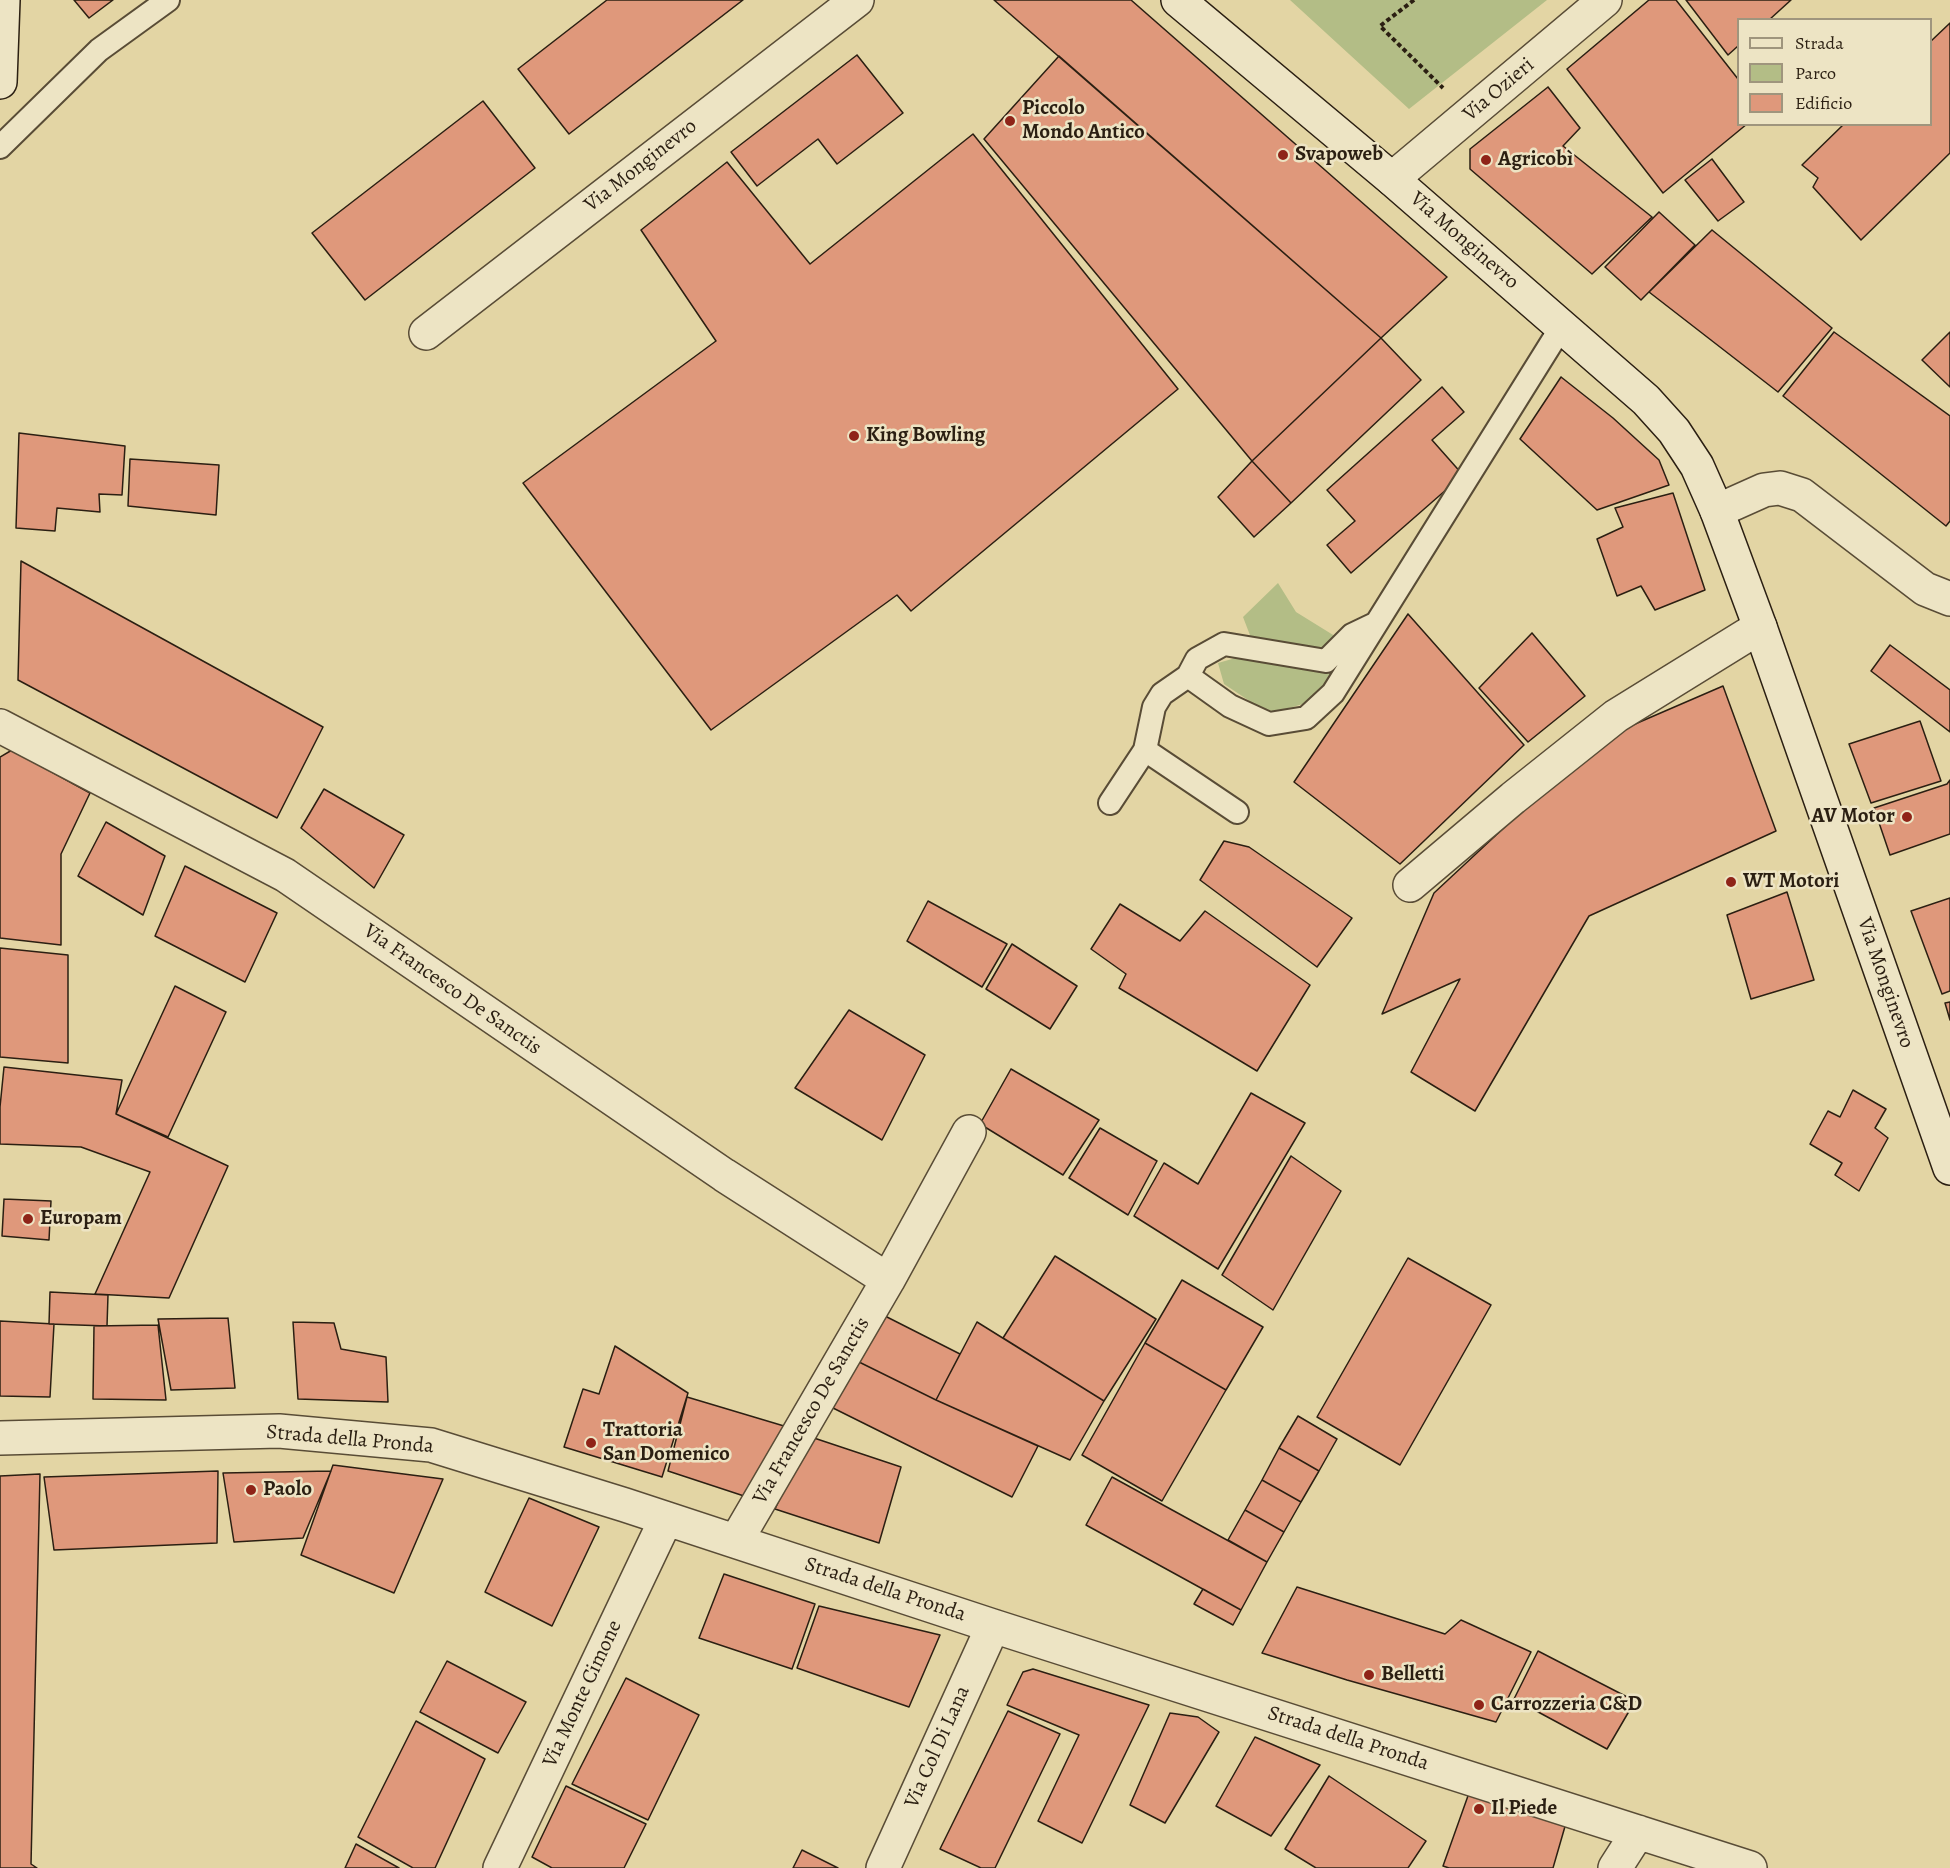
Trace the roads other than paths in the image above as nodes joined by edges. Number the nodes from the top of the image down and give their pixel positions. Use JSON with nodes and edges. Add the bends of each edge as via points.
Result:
{"nodes":[{"id":1,"x":3,"y":0,"type":"edge"},
{"id":2,"x":168,"y":0,"type":"edge"},
{"id":3,"x":857,"y":0,"type":"edge"},
{"id":4,"x":1178,"y":0,"type":"edge"},
{"id":5,"x":1605,"y":0,"type":"edge"},
{"id":6,"x":0,"y":82,"type":"edge"},
{"id":7,"x":0,"y":147,"type":"edge"},
{"id":8,"x":1392,"y":179,"type":"junction"},
{"id":9,"x":1562,"y":326,"type":"junction"},
{"id":10,"x":426,"y":333,"type":"dead end"},
{"id":11,"x":1717,"y":511,"type":"junction"},
{"id":12,"x":1950,"y":599,"type":"edge"},
{"id":13,"x":1377,"y":623,"type":"junction"},
{"id":14,"x":1760,"y":627,"type":"junction"},
{"id":15,"x":1188,"y":676,"type":"junction"},
{"id":16,"x":0,"y":726,"type":"edge"},
{"id":17,"x":1145,"y":750,"type":"junction"},
{"id":18,"x":1110,"y":803,"type":"dead end"},
{"id":19,"x":1237,"y":812,"type":"dead end"},
{"id":20,"x":1410,"y":885,"type":"dead end"},
{"id":21,"x":969,"y":1132,"type":"dead end"},
{"id":22,"x":1950,"y":1168,"type":"edge"},
{"id":23,"x":888,"y":1280,"type":"junction"},
{"id":24,"x":0,"y":1438,"type":"edge"},
{"id":25,"x":666,"y":1519,"type":"junction"},
{"id":26,"x":736,"y":1540,"type":"junction"},
{"id":27,"x":993,"y":1626,"type":"junction"},
{"id":28,"x":1638,"y":1832,"type":"junction"},
{"id":29,"x":500,"y":1868,"type":"edge"},
{"id":30,"x":883,"y":1868,"type":"edge"},
{"id":31,"x":1615,"y":1868,"type":"edge"},
{"id":32,"x":1750,"y":1868,"type":"edge"}],
"edges":[{"from":1,"to":6,"type":"street"},
{"from":2,"to":7,"type":"lane","via":[[99,50]]},
{"from":3,"to":10,"type":"street","name":"Via Monginevro"},
{"from":4,"to":8,"type":"street","name":"Via Monginevro"},
{"from":5,"to":8,"type":"street","name":"Via Ozieri"},
{"from":8,"to":9,"type":"street","name":"Via Monginevro"},
{"from":9,"to":11,"type":"street","name":"Via Monginevro","via":[[1646,400],[1674,431],[1697,466]]},
{"from":9,"to":13,"type":"lane"},
{"from":11,"to":12,"type":"street","via":[[1764,490],[1780,488],[1802,495],[1925,590]]},
{"from":11,"to":14,"type":"street","name":"Via Monginevro"},
{"from":13,"to":15,"type":"lane","via":[[1352,635],[1326,662],[1224,644],[1197,659]]},
{"from":13,"to":15,"type":"lane","via":[[1333,693],[1306,718],[1269,724],[1230,706]]},
{"from":14,"to":20,"type":"street","via":[[1616,716]]},
{"from":14,"to":22,"type":"street","name":"Via Monginevro"},
{"from":15,"to":17,"type":"lane","via":[[1162,694],[1154,707]]},
{"from":16,"to":23,"type":"street","name":"Via Francesco De Sanctis","via":[[285,875],[665,1136]]},
{"from":17,"to":18,"type":"lane"},
{"from":17,"to":19,"type":"lane"},
{"from":21,"to":23,"type":"street","name":"Via Francesco De Sanctis"},
{"from":23,"to":26,"type":"street","name":"Via Francesco De Sanctis"},
{"from":24,"to":25,"type":"street","name":"Strada della Pronda","via":[[279,1431],[431,1446]]},
{"from":25,"to":26,"type":"street","name":"Strada della Pronda"},
{"from":25,"to":29,"type":"street","name":"Via Monte Cimone"},
{"from":26,"to":27,"type":"street","name":"Strada della Pronda"},
{"from":27,"to":28,"type":"street","name":"Strada della Pronda"},
{"from":27,"to":30,"type":"street","name":"Via Col Di Lana"},
{"from":28,"to":31,"type":"street"},
{"from":28,"to":32,"type":"street","name":"Strada della Pronda"}]}
